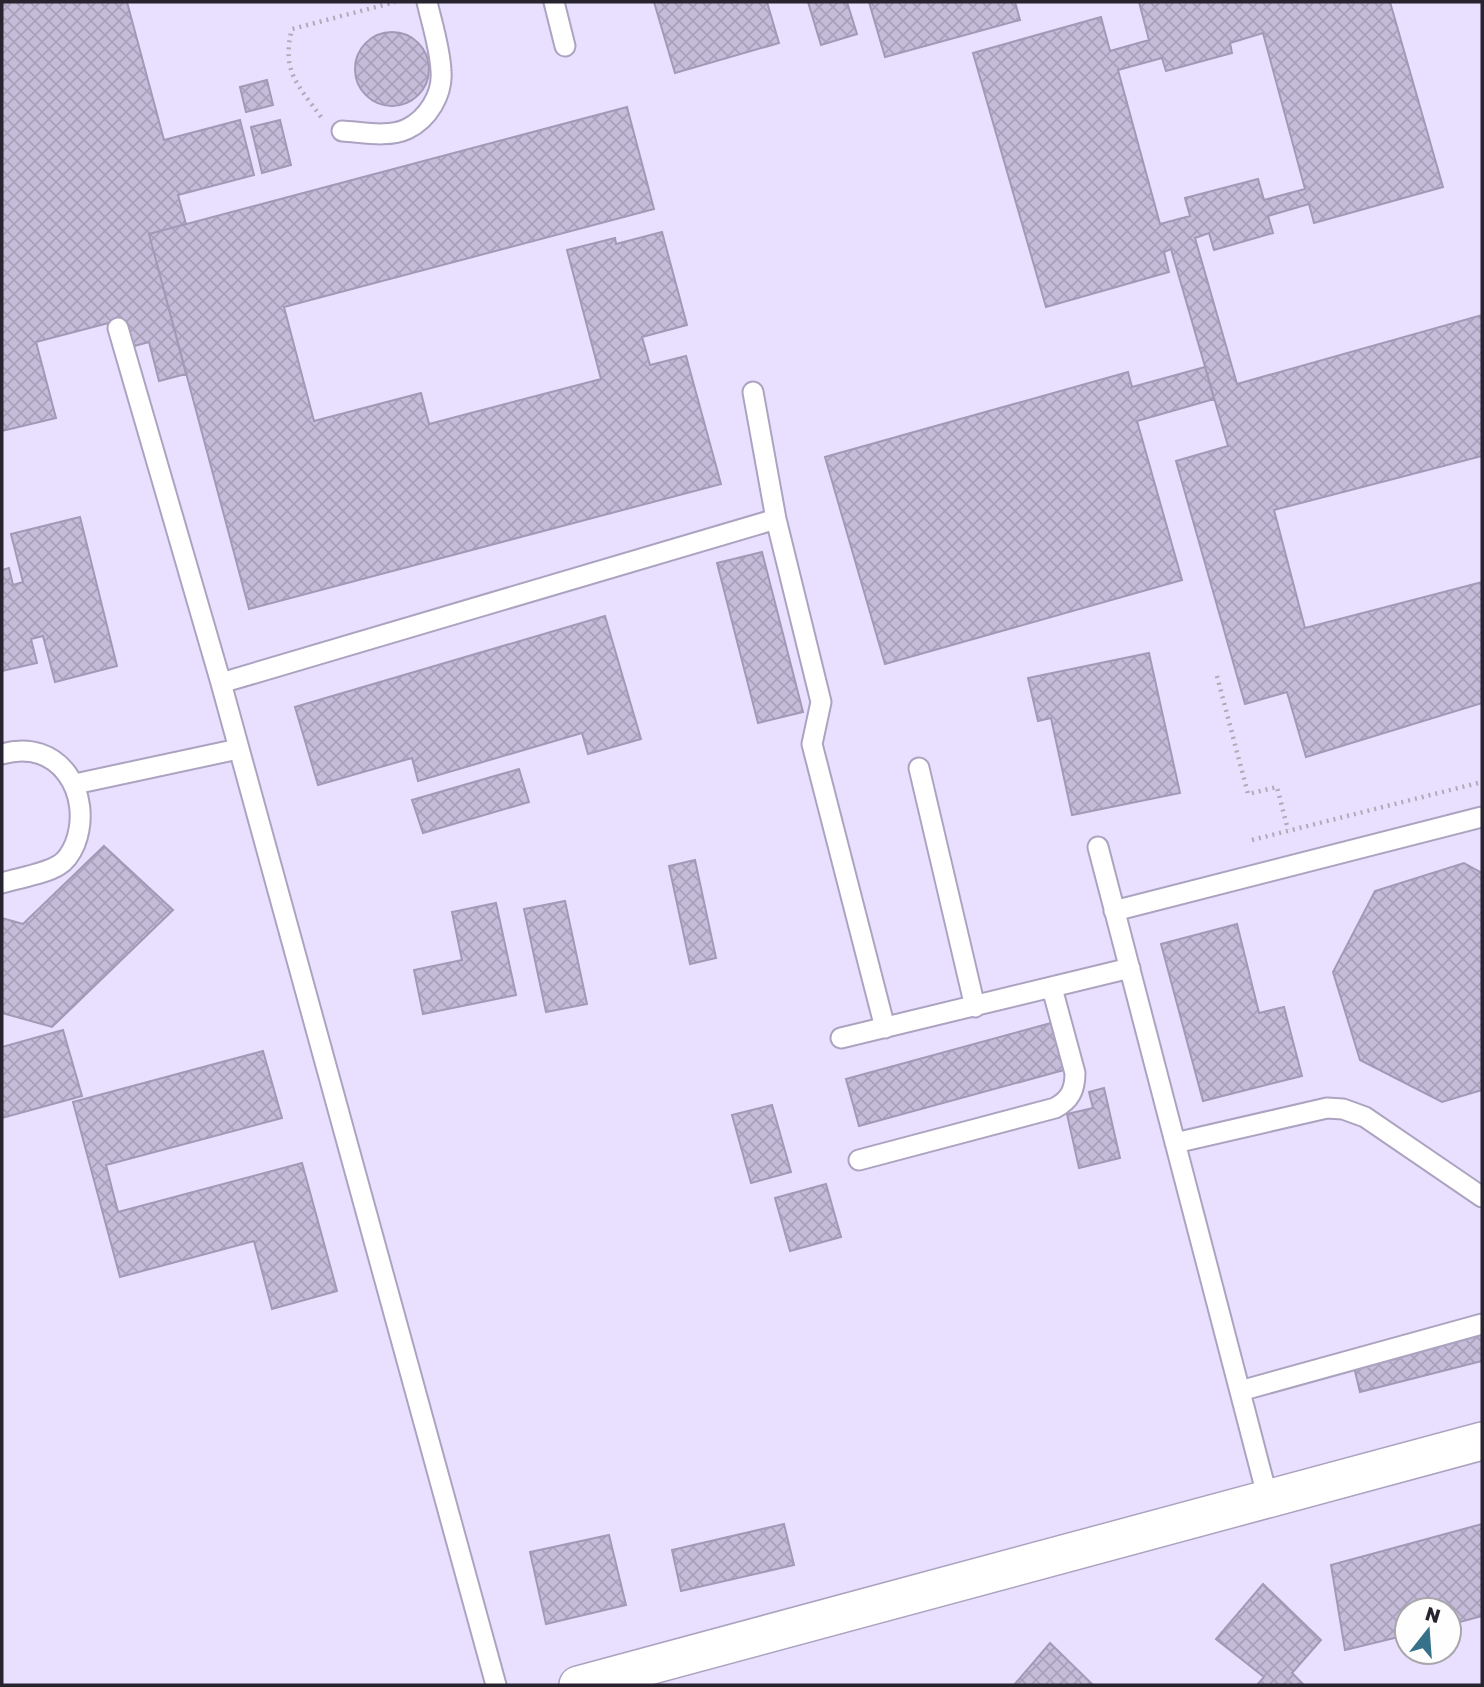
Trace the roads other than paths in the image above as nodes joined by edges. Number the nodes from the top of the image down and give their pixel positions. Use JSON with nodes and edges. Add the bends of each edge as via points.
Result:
{"nodes":[{"id":1,"x":427,"y":2,"type":"edge"},
{"id":2,"x":554,"y":2,"type":"edge"},
{"id":3,"x":565,"y":46,"type":"dead end"},
{"id":4,"x":342,"y":131,"type":"road end"},
{"id":5,"x":118,"y":328,"type":"dead end"},
{"id":6,"x":753,"y":392,"type":"dead end"},
{"id":7,"x":776,"y":519,"type":"junction"},
{"id":8,"x":221,"y":683,"type":"junction"},
{"id":9,"x":238,"y":749,"type":"junction"},
{"id":10,"x":2,"y":754,"type":"edge"},
{"id":11,"x":919,"y":768,"type":"dead end"},
{"id":12,"x":75,"y":784,"type":"junction"},
{"id":13,"x":1482,"y":817,"type":"edge"},
{"id":14,"x":1098,"y":847,"type":"dead end"},
{"id":15,"x":2,"y":883,"type":"edge"},
{"id":16,"x":1114,"y":911,"type":"junction"},
{"id":17,"x":1130,"y":968,"type":"junction"},
{"id":18,"x":1052,"y":988,"type":"junction"},
{"id":19,"x":975,"y":1007,"type":"junction"},
{"id":20,"x":885,"y":1028,"type":"junction"},
{"id":21,"x":841,"y":1038,"type":"dead end"},
{"id":22,"x":1175,"y":1143,"type":"junction"},
{"id":23,"x":859,"y":1160,"type":"dead end"},
{"id":24,"x":1482,"y":1197,"type":"edge"},
{"id":25,"x":1482,"y":1324,"type":"edge"},
{"id":26,"x":1240,"y":1391,"type":"junction"},
{"id":27,"x":1482,"y":1441,"type":"edge"},
{"id":28,"x":1268,"y":1499,"type":"junction"},
{"id":29,"x":496,"y":1685,"type":"edge"},
{"id":30,"x":578,"y":1685,"type":"edge"}],
"edges":[{"from":1,"to":4,"type":"lane","via":[[442,72],[439,97],[407,129],[383,134]]},
{"from":2,"to":3,"type":"lane"},
{"from":5,"to":8,"type":"lane"},
{"from":6,"to":7,"type":"lane"},
{"from":7,"to":8,"type":"lane"},
{"from":7,"to":20,"type":"lane","via":[[821,702],[812,744]]},
{"from":8,"to":9,"type":"lane"},
{"from":9,"to":12,"type":"lane"},
{"from":9,"to":29,"type":"lane"},
{"from":10,"to":12,"type":"lane","via":[[33,753],[53,760]]},
{"from":11,"to":19,"type":"lane"},
{"from":12,"to":15,"type":"lane","via":[[81,829],[73,850],[60,865]]},
{"from":13,"to":16,"type":"lane"},
{"from":14,"to":16,"type":"lane"},
{"from":16,"to":17,"type":"lane"},
{"from":17,"to":18,"type":"lane"},
{"from":17,"to":22,"type":"lane"},
{"from":18,"to":19,"type":"lane"},
{"from":18,"to":23,"type":"lane","via":[[1075,1073],[1075,1085],[1065,1102]]},
{"from":19,"to":20,"type":"lane"},
{"from":20,"to":21,"type":"lane"},
{"from":22,"to":24,"type":"lane","via":[[1326,1108],[1343,1109],[1365,1117]]},
{"from":22,"to":26,"type":"lane"},
{"from":25,"to":26,"type":"lane"},
{"from":26,"to":28,"type":"lane"},
{"from":27,"to":28,"type":"street"},
{"from":28,"to":30,"type":"street"}]}
